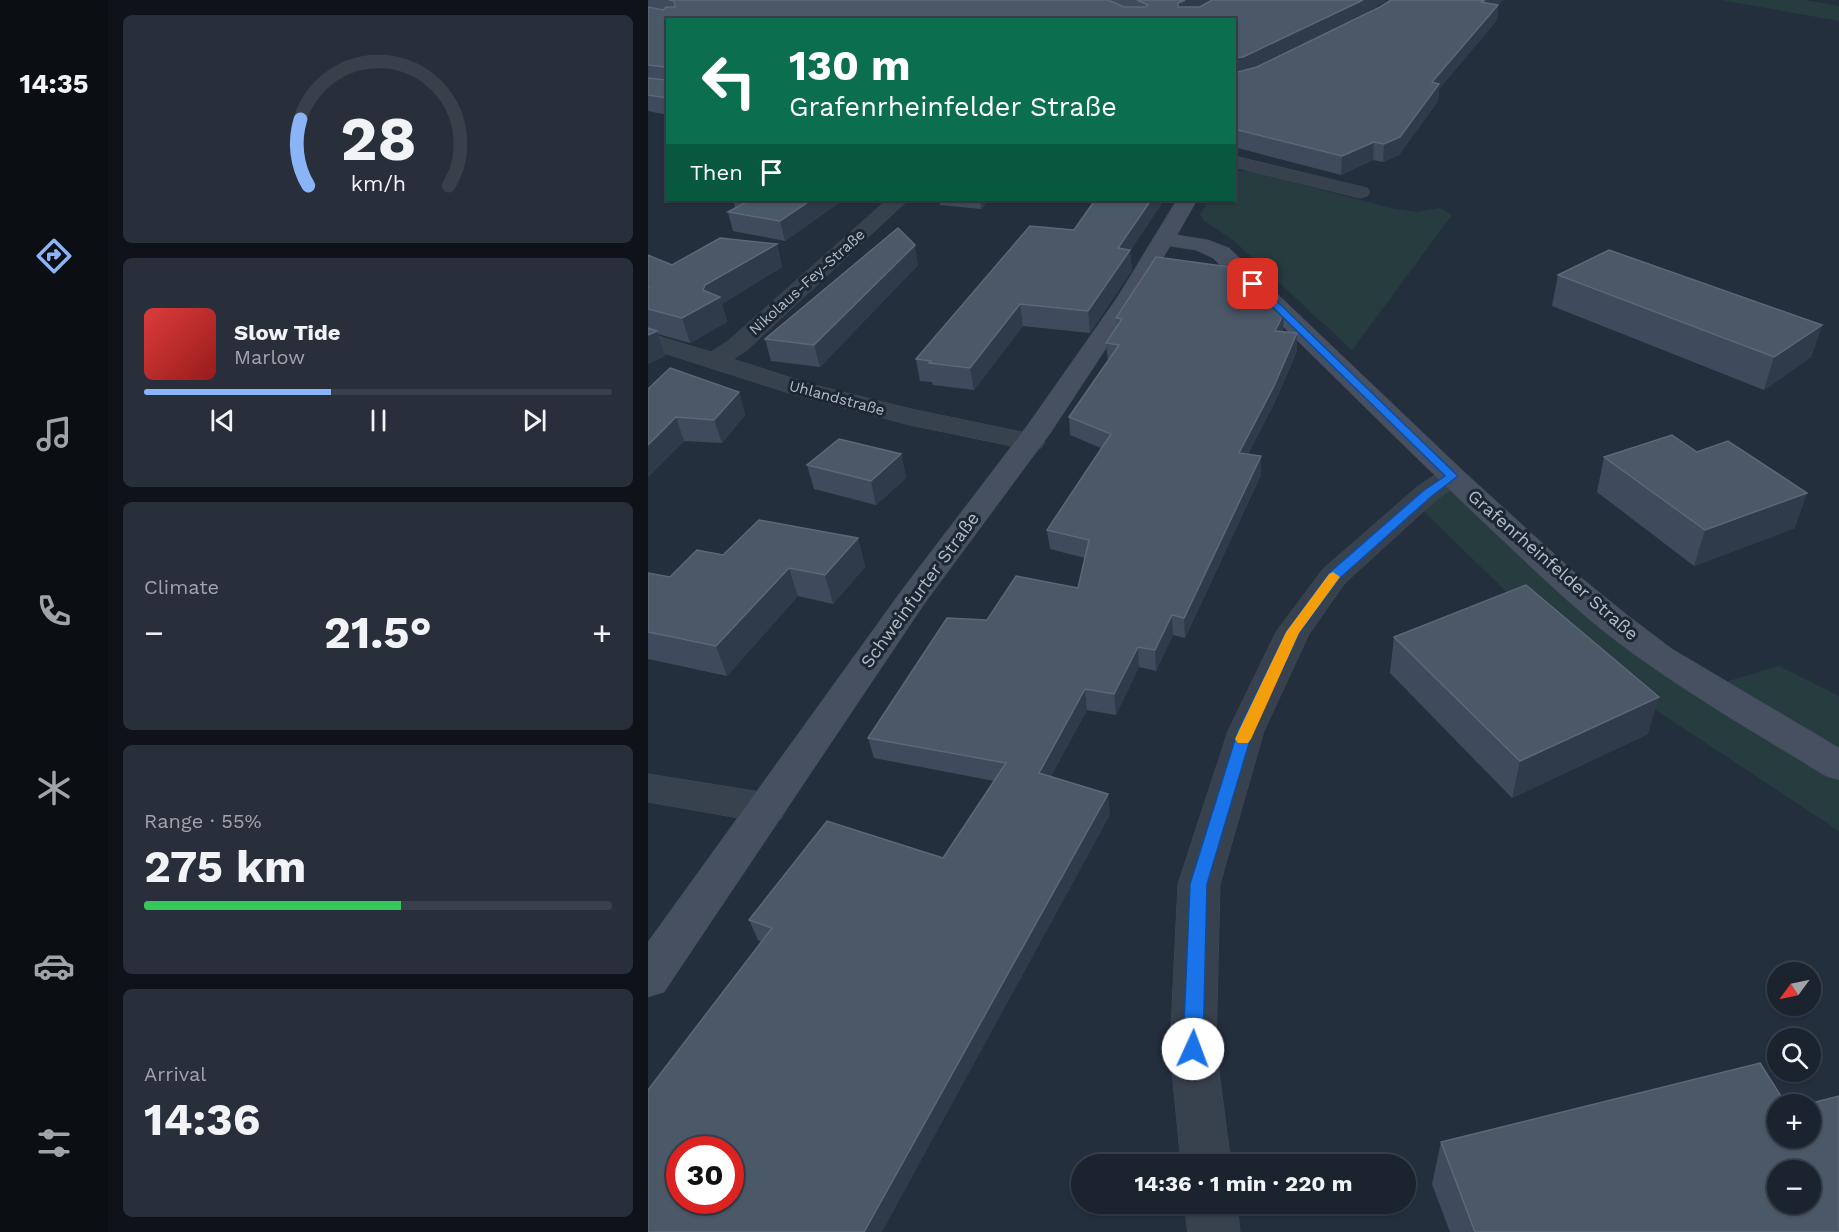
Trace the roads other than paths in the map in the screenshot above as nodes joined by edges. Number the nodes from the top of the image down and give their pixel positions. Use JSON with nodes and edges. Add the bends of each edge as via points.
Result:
{"nodes":[{"id":1,"x":1236,"y":161,"type":"edge"},
{"id":2,"x":1360,"y":192,"type":"dead end"},
{"id":3,"x":897,"y":201,"type":"edge"},
{"id":4,"x":1186,"y":201,"type":"edge"},
{"id":5,"x":1162,"y":239,"type":"junction"},
{"id":6,"x":648,"y":340,"type":"edge"},
{"id":7,"x":714,"y":362,"type":"junction"},
{"id":8,"x":1030,"y":442,"type":"junction"},
{"id":9,"x":1452,"y":476,"type":"junction"},
{"id":10,"x":1839,"y":766,"type":"edge"},
{"id":11,"x":648,"y":788,"type":"edge"},
{"id":12,"x":767,"y":808,"type":"junction"},
{"id":13,"x":648,"y":978,"type":"edge"},
{"id":14,"x":1205,"y":1154,"type":"edge"},
{"id":15,"x":1212,"y":1214,"type":"edge"},
{"id":16,"x":1214,"y":1232,"type":"edge"}],
"edges":[{"from":1,"to":2,"type":"street"},
{"from":3,"to":7,"type":"street","name":"Nikolaus-Fey-Straße","via":[[737,346]]},
{"from":4,"to":5,"type":"street","name":"Schweinfurter Straße"},
{"from":5,"to":8,"type":"street","name":"Schweinfurter Straße","via":[[1128,298]]},
{"from":5,"to":9,"type":"street","name":"Grafenrheinfelder Straße","via":[[1201,244],[1227,258]]},
{"from":6,"to":7,"type":"street","name":"Uhlandstraße"},
{"from":7,"to":8,"type":"street","name":"Uhlandstraße","via":[[910,417]]},
{"from":8,"to":12,"type":"street","name":"Schweinfurter Straße","via":[[918,588]]},
{"from":9,"to":10,"type":"street","name":"Grafenrheinfelder Straße","via":[[1563,579],[1660,657]]},
{"from":9,"to":14,"type":"street","name":"Grafenrheinfelder Straße","via":[[1427,493],[1334,576],[1293,632],[1246,730],[1199,884],[1193,1049]]},
{"from":11,"to":12,"type":"street"},
{"from":12,"to":13,"type":"street","name":"Schweinfurter Straße"},
{"from":15,"to":16,"type":"street"}]}
